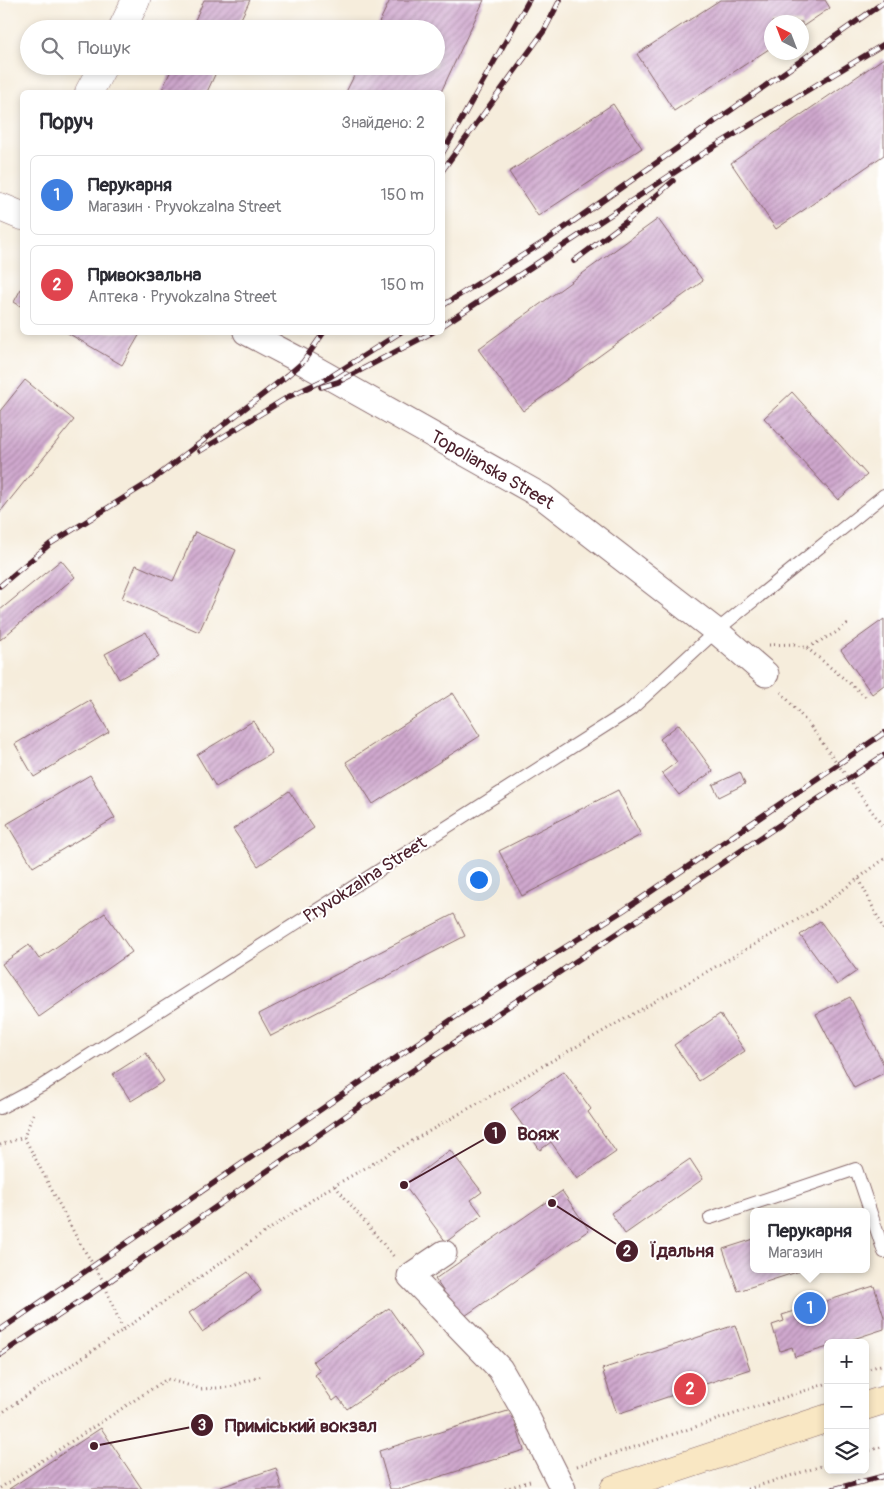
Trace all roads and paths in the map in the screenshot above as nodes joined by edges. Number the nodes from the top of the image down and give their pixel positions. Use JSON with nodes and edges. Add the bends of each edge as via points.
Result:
{"nodes":[{"id":1,"x":136,"y":0,"type":"edge"},
{"id":2,"x":126,"y":20,"type":"edge"},
{"id":3,"x":98,"y":75,"type":"edge"},
{"id":4,"x":90,"y":90,"type":"edge"},
{"id":5,"x":0,"y":207,"type":"edge"},
{"id":6,"x":20,"y":215,"type":"edge"},
{"id":7,"x":252,"y":335,"type":"edge"},
{"id":8,"x":884,"y":495,"type":"edge"},
{"id":9,"x":848,"y":623,"type":"dead end"},
{"id":10,"x":716,"y":631,"type":"junction"},
{"id":11,"x":768,"y":645,"type":"dead end"},
{"id":12,"x":807,"y":648,"type":"junction"},
{"id":13,"x":766,"y":674,"type":"joint"},
{"id":14,"x":866,"y":697,"type":"dead end"},
{"id":15,"x":884,"y":828,"type":"edge"},
{"id":16,"x":884,"y":859,"type":"edge"},
{"id":17,"x":859,"y":879,"type":"junction"},
{"id":18,"x":884,"y":930,"type":"edge"},
{"id":19,"x":43,"y":1086,"type":"junction"},
{"id":20,"x":0,"y":1108,"type":"edge"},
{"id":21,"x":24,"y":1137,"type":"junction"},
{"id":22,"x":0,"y":1144,"type":"edge"},
{"id":23,"x":335,"y":1186,"type":"junction"},
{"id":24,"x":869,"y":1208,"type":"edge"},
{"id":25,"x":870,"y":1210,"type":"edge"},
{"id":26,"x":710,"y":1218,"type":"dead end"},
{"id":27,"x":884,"y":1252,"type":"edge"},
{"id":28,"x":444,"y":1253,"type":"dead end"},
{"id":29,"x":410,"y":1276,"type":"junction"},
{"id":30,"x":123,"y":1330,"type":"junction"},
{"id":31,"x":884,"y":1364,"type":"edge"},
{"id":32,"x":869,"y":1369,"type":"edge"},
{"id":33,"x":262,"y":1376,"type":"dead end"},
{"id":34,"x":824,"y":1383,"type":"edge"},
{"id":35,"x":884,"y":1400,"type":"edge"},
{"id":36,"x":869,"y":1405,"type":"edge"},
{"id":37,"x":0,"y":1414,"type":"edge"},
{"id":38,"x":824,"y":1419,"type":"edge"},
{"id":39,"x":884,"y":1446,"type":"edge"},
{"id":40,"x":869,"y":1451,"type":"edge"},
{"id":41,"x":824,"y":1465,"type":"edge"},
{"id":42,"x":559,"y":1481,"type":"edge"},
{"id":43,"x":0,"y":1488,"type":"edge"},
{"id":44,"x":505,"y":1489,"type":"edge"},
{"id":45,"x":614,"y":1489,"type":"edge"},
{"id":46,"x":748,"y":1489,"type":"edge"}],
"edges":[{"from":1,"to":2,"type":"street"},
{"from":3,"to":4,"type":"street"},
{"from":5,"to":6,"type":"street"},
{"from":7,"to":10,"type":"street","name":"Topolianska Street","via":[[543,497]]},
{"from":8,"to":10,"type":"lane","name":"Pryvokzalna Street"},
{"from":9,"to":12,"type":"path"},
{"from":10,"to":13,"type":"street","name":"Topolianska Street"},
{"from":10,"to":19,"type":"lane","name":"Pryvokzalna Street","via":[[630,710]]},
{"from":11,"to":12,"type":"path","via":[[794,644]]},
{"from":12,"to":14,"type":"path"},
{"from":13,"to":15,"type":"path","bridge":true,"via":[[811,727]]},
{"from":16,"to":17,"type":"path"},
{"from":17,"to":18,"type":"path"},
{"from":17,"to":23,"type":"path","via":[[823,905]]},
{"from":19,"to":20,"type":"lane","name":"Pryvokzalna Street"},
{"from":19,"to":21,"type":"path"},
{"from":21,"to":22,"type":"path"},
{"from":21,"to":30,"type":"path","via":[[102,1279]]},
{"from":23,"to":29,"type":"path"},
{"from":23,"to":30,"type":"path"},
{"from":24,"to":26,"type":"lane","via":[[856,1169]]},
{"from":25,"to":27,"type":"lane"},
{"from":28,"to":29,"type":"street"},
{"from":29,"to":42,"type":"street","via":[[500,1369]]},
{"from":30,"to":37,"type":"path"},
{"from":31,"to":32,"type":"path"},
{"from":33,"to":43,"type":"path","via":[[230,1387],[201,1389],[167,1379]]},
{"from":34,"to":42,"type":"path"},
{"from":35,"to":36,"type":"main road"},
{"from":38,"to":45,"type":"main road"},
{"from":39,"to":40,"type":"path"},
{"from":41,"to":46,"type":"path"},
{"from":42,"to":44,"type":"path"}]}
